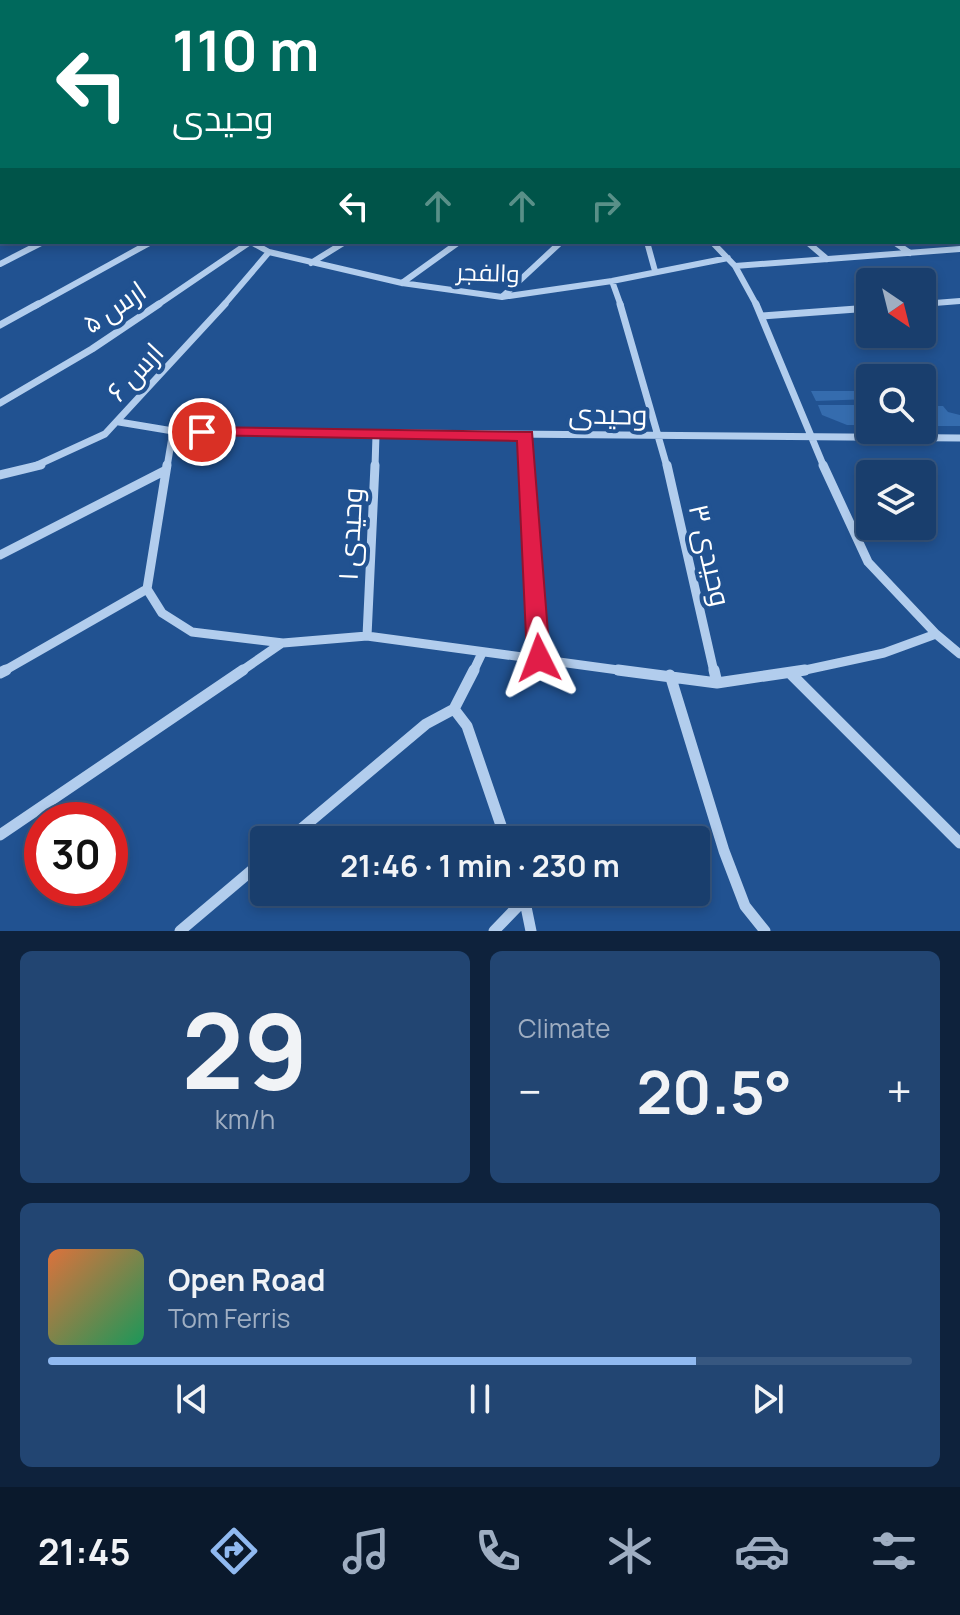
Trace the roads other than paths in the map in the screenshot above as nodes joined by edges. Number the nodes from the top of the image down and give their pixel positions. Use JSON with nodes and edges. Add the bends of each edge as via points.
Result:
{"nodes":[{"id":1,"x":39,"y":244,"type":"edge"},
{"id":2,"x":147,"y":244,"type":"edge"},
{"id":3,"x":247,"y":244,"type":"edge"},
{"id":4,"x":254,"y":244,"type":"edge"},
{"id":5,"x":342,"y":244,"type":"edge"},
{"id":6,"x":456,"y":244,"type":"edge"},
{"id":7,"x":559,"y":244,"type":"edge"},
{"id":8,"x":648,"y":244,"type":"edge"},
{"id":9,"x":714,"y":244,"type":"edge"},
{"id":10,"x":809,"y":244,"type":"edge"},
{"id":11,"x":897,"y":244,"type":"edge"},
{"id":12,"x":960,"y":249,"type":"edge"},
{"id":13,"x":269,"y":252,"type":"junction"},
{"id":14,"x":910,"y":253,"type":"junction"},
{"id":15,"x":728,"y":258,"type":"junction"},
{"id":16,"x":827,"y":259,"type":"junction"},
{"id":17,"x":311,"y":263,"type":"junction"},
{"id":18,"x":0,"y":264,"type":"edge"},
{"id":19,"x":735,"y":266,"type":"junction"},
{"id":20,"x":655,"y":271,"type":"junction"},
{"id":21,"x":612,"y":281,"type":"junction"},
{"id":22,"x":402,"y":283,"type":"junction"},
{"id":23,"x":502,"y":297,"type":"junction"},
{"id":24,"x":960,"y":301,"type":"edge"},
{"id":25,"x":936,"y":303,"type":"edge"},
{"id":26,"x":856,"y":309,"type":"edge"},
{"id":27,"x":762,"y":316,"type":"junction"},
{"id":28,"x":0,"y":325,"type":"edge"},
{"id":29,"x":0,"y":403,"type":"edge"},
{"id":30,"x":119,"y":422,"type":"junction"},
{"id":31,"x":173,"y":431,"type":"junction"},
{"id":32,"x":376,"y":435,"type":"junction"},
{"id":33,"x":525,"y":435,"type":"junction"},
{"id":34,"x":810,"y":436,"type":"junction"},
{"id":35,"x":660,"y":437,"type":"junction"},
{"id":36,"x":960,"y":438,"type":"edge"},
{"id":37,"x":166,"y":470,"type":"junction"},
{"id":38,"x":0,"y":475,"type":"edge"},
{"id":39,"x":0,"y":555,"type":"edge"},
{"id":40,"x":147,"y":589,"type":"junction"},
{"id":41,"x":936,"y":634,"type":"junction"},
{"id":42,"x":367,"y":636,"type":"junction"},
{"id":43,"x":283,"y":643,"type":"junction"},
{"id":44,"x":482,"y":653,"type":"junction"},
{"id":45,"x":960,"y":654,"type":"edge"},
{"id":46,"x":539,"y":658,"type":"junction"},
{"id":47,"x":0,"y":673,"type":"edge"},
{"id":48,"x":790,"y":673,"type":"junction"},
{"id":49,"x":670,"y":675,"type":"junction"},
{"id":50,"x":717,"y":683,"type":"junction"},
{"id":51,"x":454,"y":709,"type":"junction"},
{"id":52,"x":305,"y":826,"type":"edge"},
{"id":53,"x":501,"y":826,"type":"edge"},
{"id":54,"x":0,"y":835,"type":"edge"},
{"id":55,"x":960,"y":843,"type":"edge"},
{"id":56,"x":250,"y":872,"type":"edge"},
{"id":57,"x":515,"y":906,"type":"edge"},
{"id":58,"x":526,"y":906,"type":"edge"},
{"id":59,"x":180,"y":931,"type":"edge"},
{"id":60,"x":494,"y":931,"type":"edge"},
{"id":61,"x":531,"y":931,"type":"edge"},
{"id":62,"x":765,"y":931,"type":"edge"}],
"edges":[{"from":1,"to":18,"type":"street"},
{"from":2,"to":28,"type":"street"},
{"from":3,"to":29,"type":"street","name":"ارس ۵","via":[[92,349]]},
{"from":4,"to":13,"type":"street","name":"والفجر"},
{"from":5,"to":17,"type":"street"},
{"from":6,"to":22,"type":"street"},
{"from":7,"to":23,"type":"street"},
{"from":8,"to":20,"type":"street"},
{"from":9,"to":15,"type":"street"},
{"from":10,"to":16,"type":"street"},
{"from":11,"to":14,"type":"street"},
{"from":12,"to":14,"type":"street"},
{"from":13,"to":17,"type":"street","name":"والفجر"},
{"from":13,"to":30,"type":"street","name":"ارس ۶"},
{"from":14,"to":16,"type":"street"},
{"from":15,"to":19,"type":"street"},
{"from":15,"to":20,"type":"street","name":"والفجر"},
{"from":16,"to":19,"type":"street"},
{"from":17,"to":22,"type":"street","name":"والفجر"},
{"from":19,"to":27,"type":"street"},
{"from":20,"to":21,"type":"street","name":"والفجر"},
{"from":21,"to":23,"type":"street","name":"والفجر"},
{"from":21,"to":35,"type":"street","name":"وحیدی ۳"},
{"from":22,"to":23,"type":"street","name":"والفجر"},
{"from":24,"to":25,"type":"street"},
{"from":26,"to":27,"type":"street"},
{"from":27,"to":34,"type":"street"},
{"from":30,"to":31,"type":"street","name":"وحیدی"},
{"from":30,"to":38,"type":"street","name":"ارس ۶","via":[[80,448]]},
{"from":31,"to":32,"type":"street","name":"وحیدی"},
{"from":31,"to":37,"type":"street"},
{"from":32,"to":33,"type":"street","name":"وحیدی"},
{"from":32,"to":42,"type":"street","name":"وحیدی ۱"},
{"from":33,"to":35,"type":"street","name":"وحیدی"},
{"from":33,"to":46,"type":"street"},
{"from":34,"to":35,"type":"street","name":"وحیدی"},
{"from":34,"to":36,"type":"street","name":"وحیدی"},
{"from":34,"to":41,"type":"street","via":[[868,562]]},
{"from":35,"to":50,"type":"street","name":"وحیدی ۳"},
{"from":37,"to":39,"type":"street"},
{"from":37,"to":40,"type":"street"},
{"from":40,"to":43,"type":"street","via":[[162,613],[192,632]]},
{"from":40,"to":47,"type":"street"},
{"from":41,"to":45,"type":"street"},
{"from":41,"to":48,"type":"street","via":[[884,653]]},
{"from":42,"to":43,"type":"street"},
{"from":42,"to":44,"type":"street"},
{"from":43,"to":54,"type":"street"},
{"from":44,"to":46,"type":"street"},
{"from":44,"to":51,"type":"street"},
{"from":46,"to":49,"type":"street"},
{"from":48,"to":50,"type":"street"},
{"from":48,"to":55,"type":"street"},
{"from":49,"to":50,"type":"street"},
{"from":49,"to":62,"type":"street","via":[[729,865],[745,906]]},
{"from":51,"to":52,"type":"street","via":[[426,724]]},
{"from":51,"to":53,"type":"street","via":[[467,726]]},
{"from":56,"to":59,"type":"street"},
{"from":57,"to":60,"type":"street"},
{"from":58,"to":61,"type":"street"}]}
